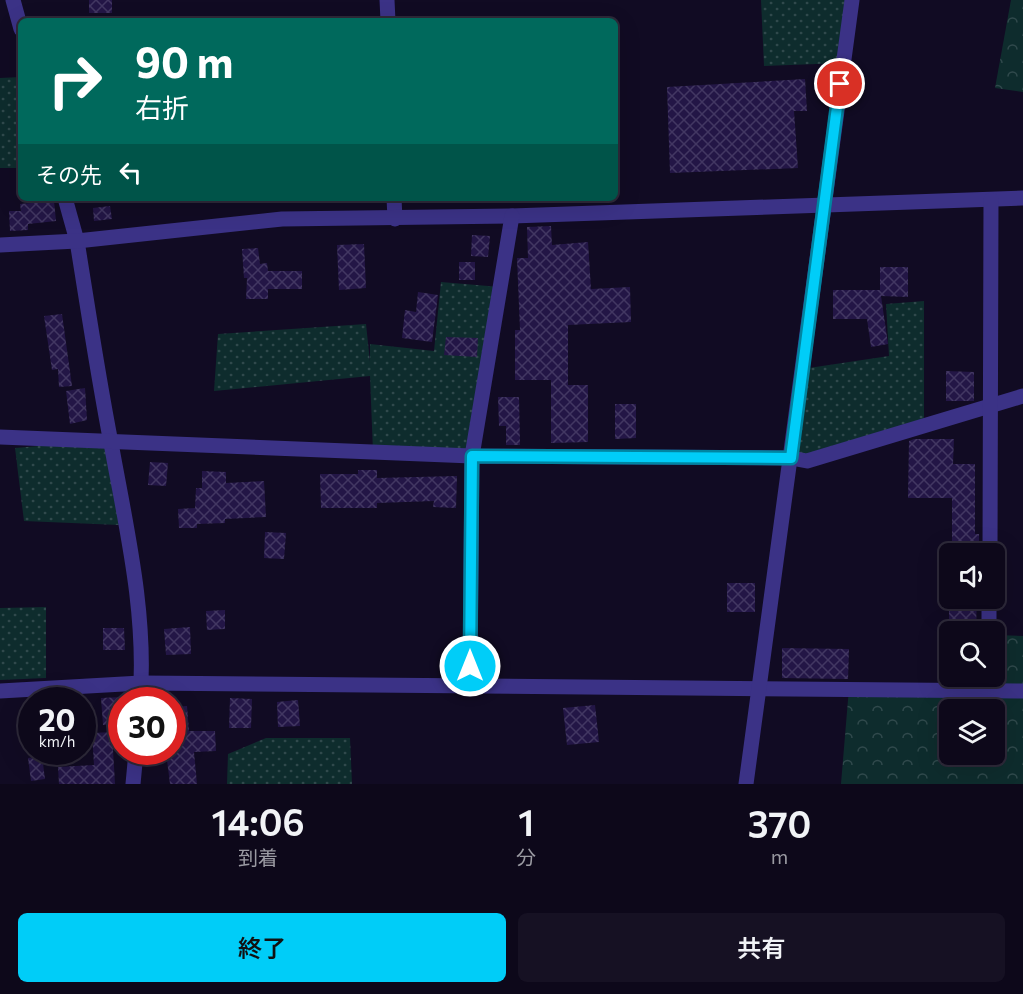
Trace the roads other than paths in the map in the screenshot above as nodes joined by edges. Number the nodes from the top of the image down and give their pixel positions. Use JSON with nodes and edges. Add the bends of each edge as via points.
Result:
{"nodes":[{"id":1,"x":14,"y":0,"type":"edge"},
{"id":2,"x":387,"y":0,"type":"edge"},
{"id":3,"x":852,"y":0,"type":"edge"},
{"id":4,"x":18,"y":18,"type":"edge"},
{"id":5,"x":388,"y":18,"type":"edge"},
{"id":6,"x":1023,"y":198,"type":"edge"},
{"id":7,"x":991,"y":200,"type":"junction"},
{"id":8,"x":66,"y":201,"type":"edge"},
{"id":9,"x":394,"y":201,"type":"edge"},
{"id":10,"x":823,"y":205,"type":"junction"},
{"id":11,"x":512,"y":216,"type":"junction"},
{"id":12,"x":395,"y":219,"type":"junction"},
{"id":13,"x":77,"y":241,"type":"junction"},
{"id":14,"x":0,"y":245,"type":"edge"},
{"id":15,"x":1023,"y":396,"type":"edge"},
{"id":16,"x":990,"y":407,"type":"junction"},
{"id":17,"x":0,"y":437,"type":"edge"},
{"id":18,"x":110,"y":440,"type":"junction"},
{"id":19,"x":472,"y":456,"type":"junction"},
{"id":20,"x":791,"y":458,"type":"junction"},
{"id":21,"x":990,"y":543,"type":"edge"},
{"id":22,"x":141,"y":683,"type":"junction"},
{"id":23,"x":470,"y":684,"type":"junction"},
{"id":24,"x":939,"y":684,"type":"edge"},
{"id":25,"x":141,"y":687,"type":"edge"},
{"id":26,"x":758,"y":687,"type":"junction"},
{"id":27,"x":1005,"y":687,"type":"edge"},
{"id":28,"x":0,"y":691,"type":"edge"},
{"id":29,"x":1023,"y":691,"type":"edge"},
{"id":30,"x":135,"y":765,"type":"edge"},
{"id":31,"x":133,"y":784,"type":"edge"},
{"id":32,"x":746,"y":784,"type":"edge"}],
"edges":[{"from":1,"to":4,"type":"street"},
{"from":2,"to":5,"type":"street"},
{"from":3,"to":10,"type":"street"},
{"from":6,"to":7,"type":"street"},
{"from":7,"to":10,"type":"street"},
{"from":7,"to":16,"type":"street"},
{"from":8,"to":13,"type":"street"},
{"from":9,"to":12,"type":"street"},
{"from":10,"to":11,"type":"street"},
{"from":10,"to":20,"type":"street"},
{"from":11,"to":12,"type":"street"},
{"from":11,"to":19,"type":"street"},
{"from":12,"to":13,"type":"street","via":[[282,219]]},
{"from":13,"to":14,"type":"street"},
{"from":13,"to":18,"type":"street"},
{"from":15,"to":16,"type":"street"},
{"from":16,"to":20,"type":"street","via":[[807,461]]},
{"from":16,"to":21,"type":"street"},
{"from":17,"to":18,"type":"street"},
{"from":18,"to":19,"type":"street"},
{"from":18,"to":22,"type":"street","via":[[138,604]]},
{"from":19,"to":20,"type":"street"},
{"from":19,"to":23,"type":"street"},
{"from":20,"to":26,"type":"street"},
{"from":22,"to":23,"type":"street"},
{"from":22,"to":25,"type":"street"},
{"from":22,"to":28,"type":"street"},
{"from":23,"to":26,"type":"street"},
{"from":24,"to":26,"type":"street"},
{"from":26,"to":32,"type":"street"},
{"from":27,"to":29,"type":"street"},
{"from":30,"to":31,"type":"street"}]}
